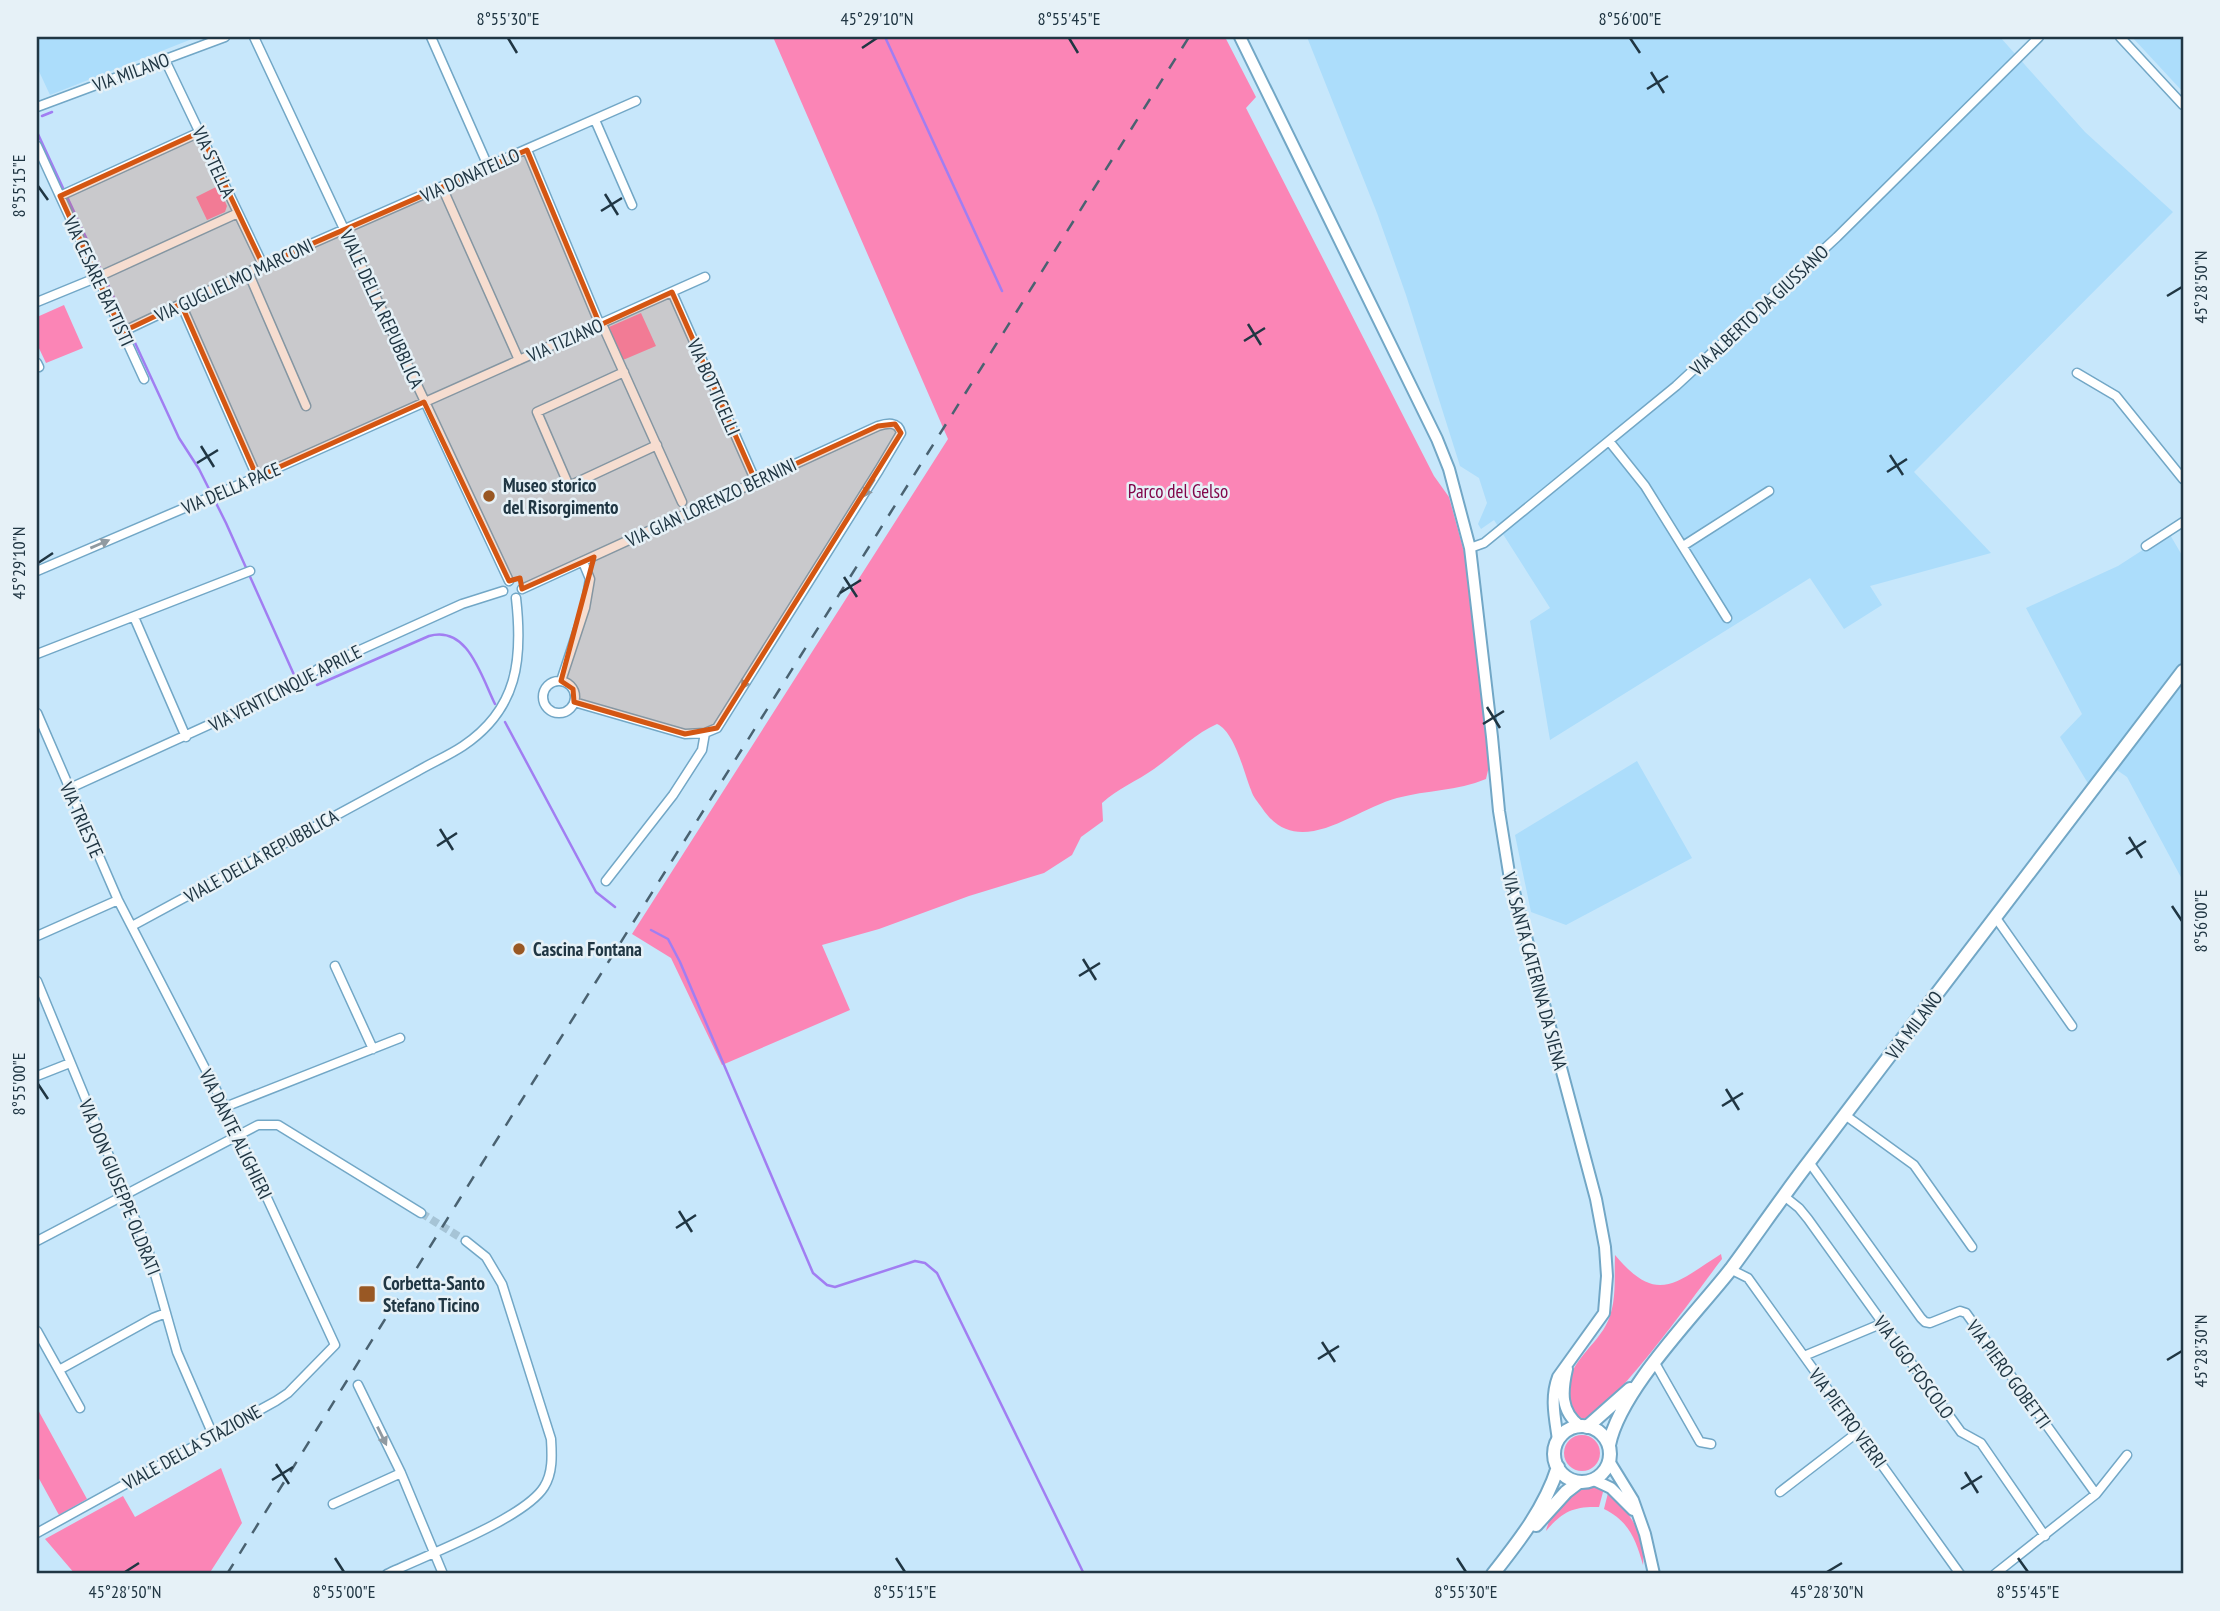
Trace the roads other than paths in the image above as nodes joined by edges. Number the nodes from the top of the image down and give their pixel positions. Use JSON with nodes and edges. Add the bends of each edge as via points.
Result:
{"nodes":[{"id":1,"x":225,"y":37,"type":"edge"},
{"id":2,"x":254,"y":37,"type":"edge"},
{"id":3,"x":431,"y":37,"type":"edge"},
{"id":4,"x":1240,"y":37,"type":"edge"},
{"id":5,"x":2039,"y":37,"type":"edge"},
{"id":6,"x":2120,"y":37,"type":"edge"},
{"id":7,"x":165,"y":60,"type":"junction"},
{"id":8,"x":636,"y":101,"type":"dead end"},
{"id":9,"x":2183,"y":105,"type":"edge"},
{"id":10,"x":37,"y":107,"type":"edge"},
{"id":11,"x":595,"y":120,"type":"junction"},
{"id":12,"x":200,"y":132,"type":"junction"},
{"id":13,"x":37,"y":146,"type":"edge"},
{"id":14,"x":527,"y":150,"type":"junction"},
{"id":15,"x":488,"y":166,"type":"junction"},
{"id":16,"x":442,"y":187,"type":"junction"},
{"id":17,"x":64,"y":195,"type":"junction"},
{"id":18,"x":632,"y":205,"type":"dead end"},
{"id":19,"x":238,"y":213,"type":"junction"},
{"id":20,"x":346,"y":230,"type":"junction"},
{"id":21,"x":263,"y":265,"type":"junction"},
{"id":22,"x":248,"y":272,"type":"junction"},
{"id":23,"x":101,"y":276,"type":"junction"},
{"id":24,"x":705,"y":277,"type":"dead end"},
{"id":25,"x":673,"y":292,"type":"junction"},
{"id":26,"x":37,"y":302,"type":"edge"},
{"id":27,"x":181,"y":304,"type":"junction"},
{"id":28,"x":601,"y":325,"type":"junction"},
{"id":29,"x":126,"y":330,"type":"junction"},
{"id":30,"x":519,"y":360,"type":"junction"},
{"id":31,"x":624,"y":372,"type":"junction"},
{"id":32,"x":2077,"y":373,"type":"dead end"},
{"id":33,"x":144,"y":379,"type":"dead end"},
{"id":34,"x":425,"y":402,"type":"junction"},
{"id":35,"x":306,"y":406,"type":"dead end"},
{"id":36,"x":1609,"y":441,"type":"junction"},
{"id":37,"x":656,"y":445,"type":"junction"},
{"id":38,"x":257,"y":477,"type":"junction"},
{"id":39,"x":2183,"y":479,"type":"edge"},
{"id":40,"x":756,"y":482,"type":"junction"},
{"id":41,"x":1769,"y":491,"type":"dead end"},
{"id":42,"x":682,"y":502,"type":"dead end"},
{"id":43,"x":2183,"y":522,"type":"edge"},
{"id":44,"x":1683,"y":546,"type":"junction"},
{"id":45,"x":2146,"y":546,"type":"dead end"},
{"id":46,"x":1469,"y":548,"type":"junction"},
{"id":47,"x":583,"y":562,"type":"junction"},
{"id":48,"x":37,"y":571,"type":"edge"},
{"id":49,"x":248,"y":572,"type":"dead end"},
{"id":50,"x":509,"y":581,"type":"junction"},
{"id":51,"x":522,"y":589,"type":"junction"},
{"id":52,"x":503,"y":591,"type":"junction"},
{"id":53,"x":516,"y":598,"type":"junction"},
{"id":54,"x":134,"y":617,"type":"junction"},
{"id":55,"x":1727,"y":618,"type":"dead end"},
{"id":56,"x":37,"y":654,"type":"edge"},
{"id":57,"x":2183,"y":671,"type":"edge"},
{"id":58,"x":561,"y":681,"type":"junction"},
{"id":59,"x":574,"y":702,"type":"junction"},
{"id":60,"x":37,"y":713,"type":"edge"},
{"id":61,"x":705,"y":733,"type":"junction"},
{"id":62,"x":186,"y":737,"type":"junction"},
{"id":63,"x":68,"y":789,"type":"junction"},
{"id":64,"x":606,"y":881,"type":"dead end"},
{"id":65,"x":118,"y":900,"type":"junction"},
{"id":66,"x":1996,"y":918,"type":"junction"},
{"id":67,"x":132,"y":926,"type":"junction"},
{"id":68,"x":37,"y":936,"type":"edge"},
{"id":69,"x":335,"y":966,"type":"dead end"},
{"id":70,"x":37,"y":981,"type":"edge"},
{"id":71,"x":2071,"y":1026,"type":"dead end"},
{"id":72,"x":400,"y":1038,"type":"dead end"},
{"id":73,"x":373,"y":1049,"type":"junction"},
{"id":74,"x":70,"y":1063,"type":"junction"},
{"id":75,"x":37,"y":1076,"type":"edge"},
{"id":76,"x":225,"y":1107,"type":"junction"},
{"id":77,"x":1845,"y":1115,"type":"junction"},
{"id":78,"x":238,"y":1135,"type":"junction"},
{"id":79,"x":1809,"y":1162,"type":"junction"},
{"id":80,"x":124,"y":1195,"type":"junction"},
{"id":81,"x":1784,"y":1196,"type":"junction"},
{"id":82,"x":421,"y":1213,"type":"tunnel mouth"},
{"id":83,"x":37,"y":1241,"type":"edge"},
{"id":84,"x":466,"y":1241,"type":"tunnel mouth"},
{"id":85,"x":1972,"y":1247,"type":"dead end"},
{"id":86,"x":1730,"y":1269,"type":"junction"},
{"id":87,"x":166,"y":1313,"type":"junction"},
{"id":88,"x":1884,"y":1323,"type":"junction"},
{"id":89,"x":37,"y":1331,"type":"edge"},
{"id":90,"x":335,"y":1345,"type":"joint"},
{"id":91,"x":1804,"y":1356,"type":"junction"},
{"id":92,"x":1568,"y":1363,"type":"junction"},
{"id":93,"x":1655,"y":1363,"type":"junction"},
{"id":94,"x":59,"y":1370,"type":"junction"},
{"id":95,"x":1643,"y":1377,"type":"junction"},
{"id":96,"x":358,"y":1385,"type":"dead end"},
{"id":97,"x":80,"y":1408,"type":"dead end"},
{"id":98,"x":1583,"y":1426,"type":"junction"},
{"id":99,"x":1858,"y":1432,"type":"junction"},
{"id":100,"x":213,"y":1435,"type":"junction"},
{"id":101,"x":1558,"y":1440,"type":"junction"},
{"id":102,"x":1711,"y":1444,"type":"dead end"},
{"id":103,"x":1609,"y":1445,"type":"junction"},
{"id":104,"x":2127,"y":1455,"type":"dead end"},
{"id":105,"x":1609,"y":1461,"type":"junction"},
{"id":106,"x":1558,"y":1467,"type":"junction"},
{"id":107,"x":401,"y":1473,"type":"junction"},
{"id":108,"x":1594,"y":1480,"type":"junction"},
{"id":109,"x":1579,"y":1482,"type":"junction"},
{"id":110,"x":1780,"y":1492,"type":"dead end"},
{"id":111,"x":2096,"y":1494,"type":"junction"},
{"id":112,"x":333,"y":1504,"type":"dead end"},
{"id":113,"x":1639,"y":1517,"type":"junction"},
{"id":114,"x":37,"y":1534,"type":"edge"},
{"id":115,"x":2045,"y":1536,"type":"junction"},
{"id":116,"x":1516,"y":1545,"type":"junction"},
{"id":117,"x":434,"y":1552,"type":"junction"},
{"id":118,"x":387,"y":1574,"type":"edge"},
{"id":119,"x":443,"y":1574,"type":"edge"},
{"id":120,"x":1493,"y":1574,"type":"edge"},
{"id":121,"x":1654,"y":1574,"type":"edge"},
{"id":122,"x":1960,"y":1574,"type":"edge"},
{"id":123,"x":1995,"y":1574,"type":"edge"}],
"edges":[{"from":1,"to":7,"type":"street","name":"VIA MILANO"},
{"from":2,"to":20,"type":"street","name":"VIALE DELLA REPUBBLICA"},
{"from":3,"to":15,"type":"street"},
{"from":4,"to":46,"type":"street","via":[[1443,454]]},
{"from":5,"to":36,"type":"street","name":"VIA ALBERTO DA GIUSSANO","via":[[1837,237],[1676,386]]},
{"from":6,"to":9,"type":"street"},
{"from":7,"to":10,"type":"street","name":"VIA MILANO"},
{"from":7,"to":12,"type":"street","name":"VIA STELLA"},
{"from":8,"to":11,"type":"street","name":"VIA DONATELLO"},
{"from":11,"to":14,"type":"street","name":"VIA DONATELLO"},
{"from":11,"to":18,"type":"street"},
{"from":12,"to":17,"type":"street"},
{"from":12,"to":19,"type":"street","name":"VIA STELLA"},
{"from":13,"to":17,"type":"street","name":"VIA CESARE BATTISTI"},
{"from":14,"to":15,"type":"street","name":"VIA DONATELLO"},
{"from":14,"to":28,"type":"street"},
{"from":15,"to":16,"type":"street","name":"VIA DONATELLO"},
{"from":16,"to":20,"type":"street","name":"VIA DONATELLO"},
{"from":16,"to":30,"type":"street"},
{"from":17,"to":23,"type":"street","name":"VIA CESARE BATTISTI"},
{"from":19,"to":21,"type":"street","name":"VIA STELLA"},
{"from":19,"to":23,"type":"street"},
{"from":20,"to":21,"type":"street","name":"VIA GUGLIELMO MARCONI"},
{"from":20,"to":34,"type":"street","name":"VIALE DELLA REPUBBLICA"},
{"from":21,"to":22,"type":"street","name":"VIA GUGLIELMO MARCONI"},
{"from":22,"to":27,"type":"street","name":"VIA GUGLIELMO MARCONI"},
{"from":22,"to":35,"type":"street"},
{"from":23,"to":26,"type":"street"},
{"from":23,"to":29,"type":"street","name":"VIA CESARE BATTISTI"},
{"from":24,"to":25,"type":"street","name":"VIA TIZIANO"},
{"from":25,"to":28,"type":"street","name":"VIA TIZIANO"},
{"from":25,"to":40,"type":"street","name":"VIA BOTTICELLI"},
{"from":27,"to":29,"type":"street","name":"VIA GUGLIELMO MARCONI"},
{"from":27,"to":38,"type":"street"},
{"from":28,"to":30,"type":"street","name":"VIA TIZIANO"},
{"from":28,"to":31,"type":"street"},
{"from":29,"to":33,"type":"street","name":"VIA CESARE BATTISTI"},
{"from":30,"to":34,"type":"street","name":"VIA TIZIANO"},
{"from":31,"to":37,"type":"street"},
{"from":31,"to":37,"type":"street","via":[[537,412],[569,486]]},
{"from":32,"to":39,"type":"street","via":[[2116,396]]},
{"from":34,"to":38,"type":"street","name":"VIA DELLA PACE"},
{"from":34,"to":50,"type":"street","name":"VIALE DELLA REPUBBLICA"},
{"from":36,"to":44,"type":"street","via":[[1645,486]]},
{"from":36,"to":46,"type":"street","name":"VIA ALBERTO DA GIUSSANO","via":[[1484,543]]},
{"from":37,"to":42,"type":"street"},
{"from":48,"to":38,"type":"street","name":"VIA DELLA PACE","one_way":true},
{"from":40,"to":47,"type":"street","name":"VIA GIAN LORENZO BERNINI"},
{"from":40,"to":61,"type":"street","name":"VIA GIAN LORENZO BERNINI","one_way":true,"via":[[878,426],[888,423],[900,428],[879,470],[717,728]]},
{"from":41,"to":44,"type":"street"},
{"from":43,"to":45,"type":"street"},
{"from":44,"to":55,"type":"street"},
{"from":46,"to":92,"type":"street","name":"VIA SANTA CATERINA DA SIENA","via":[[1508,873],[1605,1247],[1604,1313]]},
{"from":47,"to":51,"type":"street","name":"VIA GIAN LORENZO BERNINI"},
{"from":47,"to":58,"type":"street","via":[[590,579]]},
{"from":49,"to":54,"type":"street"},
{"from":50,"to":51,"type":"street","via":[[518,581]]},
{"from":50,"to":52,"type":"street"},
{"from":51,"to":53,"type":"street"},
{"from":52,"to":53,"type":"street"},
{"from":52,"to":62,"type":"street","name":"VIA VENTICINQUE APRILE","via":[[462,604],[318,669],[294,686]]},
{"from":53,"to":67,"type":"street","name":"VIALE DELLA REPUBBLICA","via":[[520,643],[515,678],[498,713],[478,734]]},
{"from":54,"to":56,"type":"street"},
{"from":54,"to":62,"type":"street"},
{"from":57,"to":66,"type":"main road","name":"VIA MILANO"},
{"from":58,"to":59,"type":"street","via":[[573,688]]},
{"from":58,"to":59,"type":"street","via":[[546,687],[543,703],[562,713]]},
{"from":59,"to":61,"type":"street","via":[[685,734]]},
{"from":60,"to":63,"type":"street","name":"VIA TRIESTE"},
{"from":61,"to":64,"type":"street","via":[[702,750],[673,795]]},
{"from":62,"to":63,"type":"street","name":"VIA VENTICINQUE APRILE"},
{"from":63,"to":65,"type":"street","name":"VIA TRIESTE"},
{"from":65,"to":67,"type":"street","name":"VIA TRIESTE"},
{"from":65,"to":68,"type":"street"},
{"from":66,"to":71,"type":"street"},
{"from":66,"to":77,"type":"main road","name":"VIA MILANO"},
{"from":67,"to":76,"type":"street","name":"VIA DANTE ALIGHIERI"},
{"from":69,"to":73,"type":"street"},
{"from":70,"to":74,"type":"street","name":"VIA DON GIUSEPPE OLDRATI"},
{"from":72,"to":73,"type":"street"},
{"from":73,"to":76,"type":"street"},
{"from":74,"to":75,"type":"street"},
{"from":74,"to":80,"type":"street","name":"VIA DON GIUSEPPE OLDRATI"},
{"from":76,"to":78,"type":"street","name":"VIA DANTE ALIGHIERI"},
{"from":77,"to":79,"type":"main road","name":"VIA MILANO"},
{"from":77,"to":85,"type":"street","via":[[1914,1165]]},
{"from":78,"to":80,"type":"street"},
{"from":78,"to":82,"type":"street","via":[[258,1125],[278,1125]]},
{"from":78,"to":90,"type":"street","name":"VIA DANTE ALIGHIERI"},
{"from":79,"to":81,"type":"main road","name":"VIA MILANO"},
{"from":79,"to":111,"type":"street","name":"VIA PIERO GOBETTI","via":[[1921,1318],[1930,1322],[1966,1313]]},
{"from":80,"to":83,"type":"street"},
{"from":80,"to":87,"type":"street","name":"VIA DON GIUSEPPE OLDRATI","via":[[149,1253]]},
{"from":81,"to":86,"type":"main road","name":"VIA MILANO"},
{"from":81,"to":88,"type":"street","name":"VIA UGO FOSCOLO","via":[[1800,1208]]},
{"from":84,"to":117,"type":"street","via":[[486,1256],[502,1284],[551,1439],[553,1459],[544,1487],[532,1500],[493,1525]]},
{"from":86,"to":91,"type":"street","name":"VIA PIETRO VERRI","via":[[1748,1278]]},
{"from":86,"to":93,"type":"main road","name":"VIA MILANO"},
{"from":87,"to":94,"type":"street"},
{"from":87,"to":100,"type":"street","name":"VIA DON GIUSEPPE OLDRATI","via":[[177,1352]]},
{"from":88,"to":91,"type":"street"},
{"from":88,"to":115,"type":"street","name":"VIA UGO FOSCOLO","via":[[1961,1432],[1981,1443]]},
{"from":89,"to":94,"type":"street"},
{"from":90,"to":100,"type":"street","name":"VIALE DELLA STAZIONE","via":[[288,1393]]},
{"from":91,"to":99,"type":"street","name":"VIA PIETRO VERRI"},
{"from":92,"to":98,"type":"street","name":"VIA SANTA CATERINA DA SIENA","via":[[1563,1401],[1570,1416]]},
{"from":92,"to":101,"type":"street","name":"VIA SANTA CATERINA DA SIENA","via":[[1553,1389]]},
{"from":93,"to":95,"type":"main road","name":"VIA MILANO"},
{"from":93,"to":102,"type":"street","via":[[1700,1442]]},
{"from":94,"to":97,"type":"street"},
{"from":95,"to":98,"type":"main road"},
{"from":95,"to":103,"type":"main road","via":[[1612,1429]]},
{"from":96,"to":107,"type":"street","one_way":true},
{"from":98,"to":101,"type":"main road","via":[[1568,1430]]},
{"from":98,"to":103,"type":"main road","via":[[1600,1432]]},
{"from":99,"to":110,"type":"street"},
{"from":99,"to":122,"type":"street","name":"VIA PIETRO VERRI"},
{"from":100,"to":114,"type":"street","name":"VIALE DELLA STAZIONE"},
{"from":101,"to":106,"type":"main road","via":[[1554,1455]]},
{"from":103,"to":105,"type":"main road"},
{"from":104,"to":111,"type":"street"},
{"from":105,"to":108,"type":"main road"},
{"from":105,"to":113,"type":"street"},
{"from":106,"to":109,"type":"main road"},
{"from":106,"to":116,"type":"main road","via":[[1543,1504]]},
{"from":107,"to":112,"type":"street"},
{"from":107,"to":117,"type":"street"},
{"from":108,"to":109,"type":"main road"},
{"from":108,"to":113,"type":"street","via":[[1611,1488]]},
{"from":109,"to":116,"type":"main road"},
{"from":111,"to":115,"type":"street"},
{"from":113,"to":121,"type":"street"},
{"from":115,"to":123,"type":"street"},
{"from":116,"to":120,"type":"main road"},
{"from":117,"to":118,"type":"street"},
{"from":117,"to":119,"type":"street"}]}
